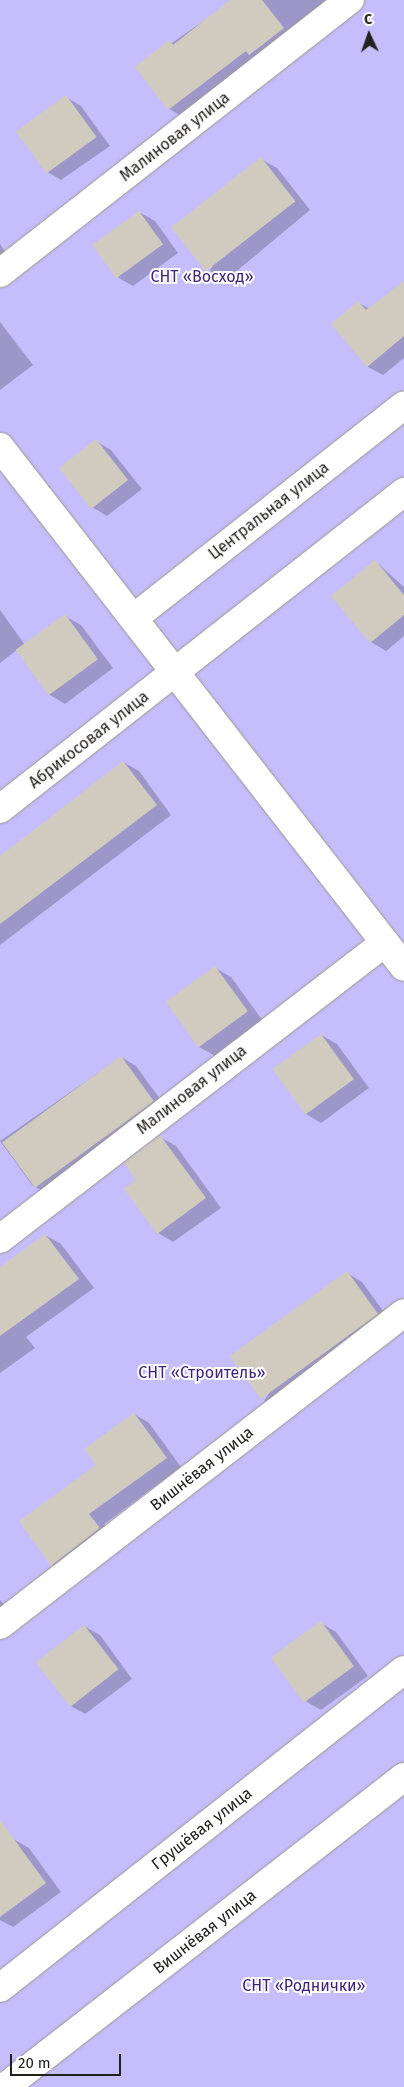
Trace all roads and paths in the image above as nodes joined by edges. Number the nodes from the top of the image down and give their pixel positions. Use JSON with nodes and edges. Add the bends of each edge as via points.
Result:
{"nodes":[{"id":1,"x":350,"y":0,"type":"edge"},
{"id":2,"x":0,"y":273,"type":"edge"},
{"id":3,"x":404,"y":405,"type":"edge"},
{"id":4,"x":0,"y":447,"type":"edge"},
{"id":5,"x":404,"y":492,"type":"edge"},
{"id":6,"x":135,"y":617,"type":"junction"},
{"id":7,"x":177,"y":671,"type":"junction"},
{"id":8,"x":0,"y":809,"type":"edge"},
{"id":9,"x":384,"y":942,"type":"junction"},
{"id":10,"x":404,"y":967,"type":"edge"},
{"id":11,"x":0,"y":1239,"type":"edge"},
{"id":12,"x":404,"y":1313,"type":"edge"},
{"id":13,"x":0,"y":1625,"type":"edge"},
{"id":14,"x":404,"y":1670,"type":"edge"},
{"id":15,"x":404,"y":1778,"type":"edge"},
{"id":16,"x":0,"y":1988,"type":"edge"},
{"id":17,"x":5,"y":2087,"type":"edge"}],
"edges":[{"from":1,"to":2,"type":"street","name":"Малиновая улица"},
{"from":3,"to":6,"type":"street","name":"Центральная улица"},
{"from":4,"to":6,"type":"street"},
{"from":5,"to":7,"type":"street"},
{"from":6,"to":7,"type":"street"},
{"from":7,"to":8,"type":"street","name":"Абрикосовая улица"},
{"from":7,"to":9,"type":"street"},
{"from":9,"to":10,"type":"street"},
{"from":9,"to":11,"type":"street","name":"Малиновая улица"},
{"from":12,"to":13,"type":"street","name":"Вишнёвая улица"},
{"from":14,"to":16,"type":"street","name":"Грушёвая улица"},
{"from":15,"to":17,"type":"street","name":"Вишнёвая улица"}]}
